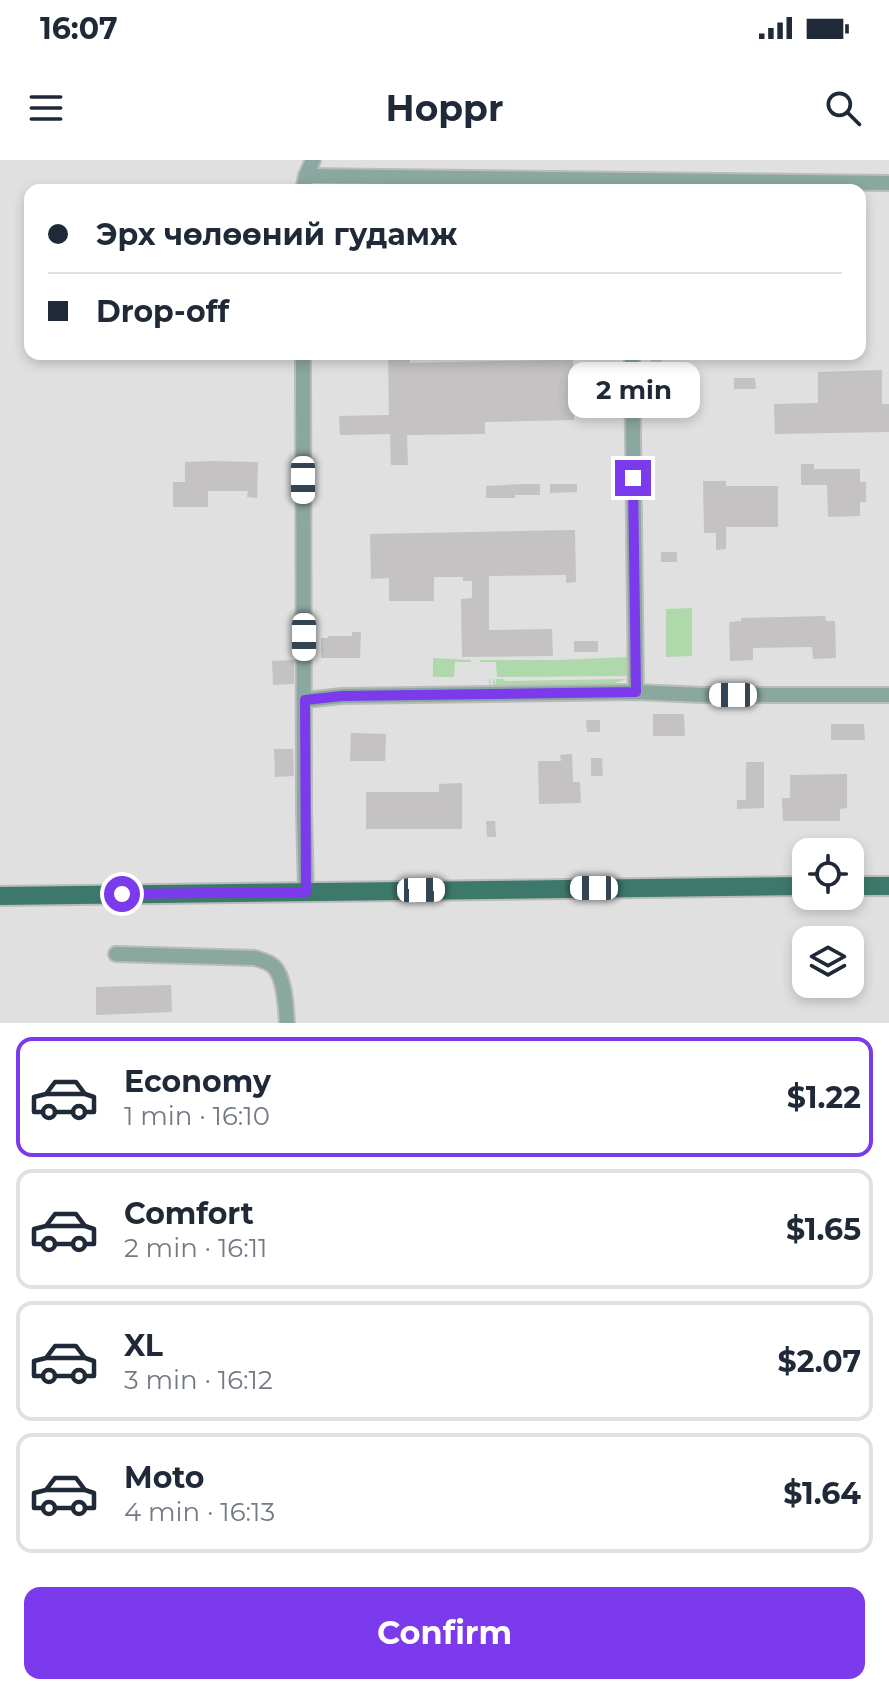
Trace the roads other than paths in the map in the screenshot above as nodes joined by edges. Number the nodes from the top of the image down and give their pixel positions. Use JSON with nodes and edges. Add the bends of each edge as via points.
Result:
{"nodes":[{"id":1,"x":313,"y":160,"type":"edge"},
{"id":2,"x":304,"y":183,"type":"edge"},
{"id":3,"x":889,"y":183,"type":"edge"},
{"id":4,"x":634,"y":184,"type":"edge"},
{"id":5,"x":303,"y":360,"type":"edge"},
{"id":6,"x":632,"y":360,"type":"edge"},
{"id":7,"x":636,"y":692,"type":"junction"},
{"id":8,"x":889,"y":695,"type":"edge"},
{"id":9,"x":305,"y":700,"type":"junction"},
{"id":10,"x":792,"y":886,"type":"edge"},
{"id":11,"x":864,"y":886,"type":"edge"},
{"id":12,"x":889,"y":886,"type":"edge"},
{"id":13,"x":306,"y":892,"type":"junction"},
{"id":14,"x":0,"y":896,"type":"edge"},
{"id":15,"x":116,"y":954,"type":"dead end"},
{"id":16,"x":287,"y":1023,"type":"edge"}],
"edges":[{"from":1,"to":2,"type":"street"},
{"from":2,"to":4,"type":"street"},
{"from":3,"to":4,"type":"street"},
{"from":5,"to":9,"type":"street"},
{"from":6,"to":7,"type":"street"},
{"from":7,"to":8,"type":"street"},
{"from":7,"to":9,"type":"street"},
{"from":9,"to":13,"type":"street"},
{"from":10,"to":13,"type":"main road"},
{"from":11,"to":12,"type":"main road"},
{"from":13,"to":14,"type":"main road"},
{"from":15,"to":16,"type":"street","via":[[255,958],[278,973]]}]}
